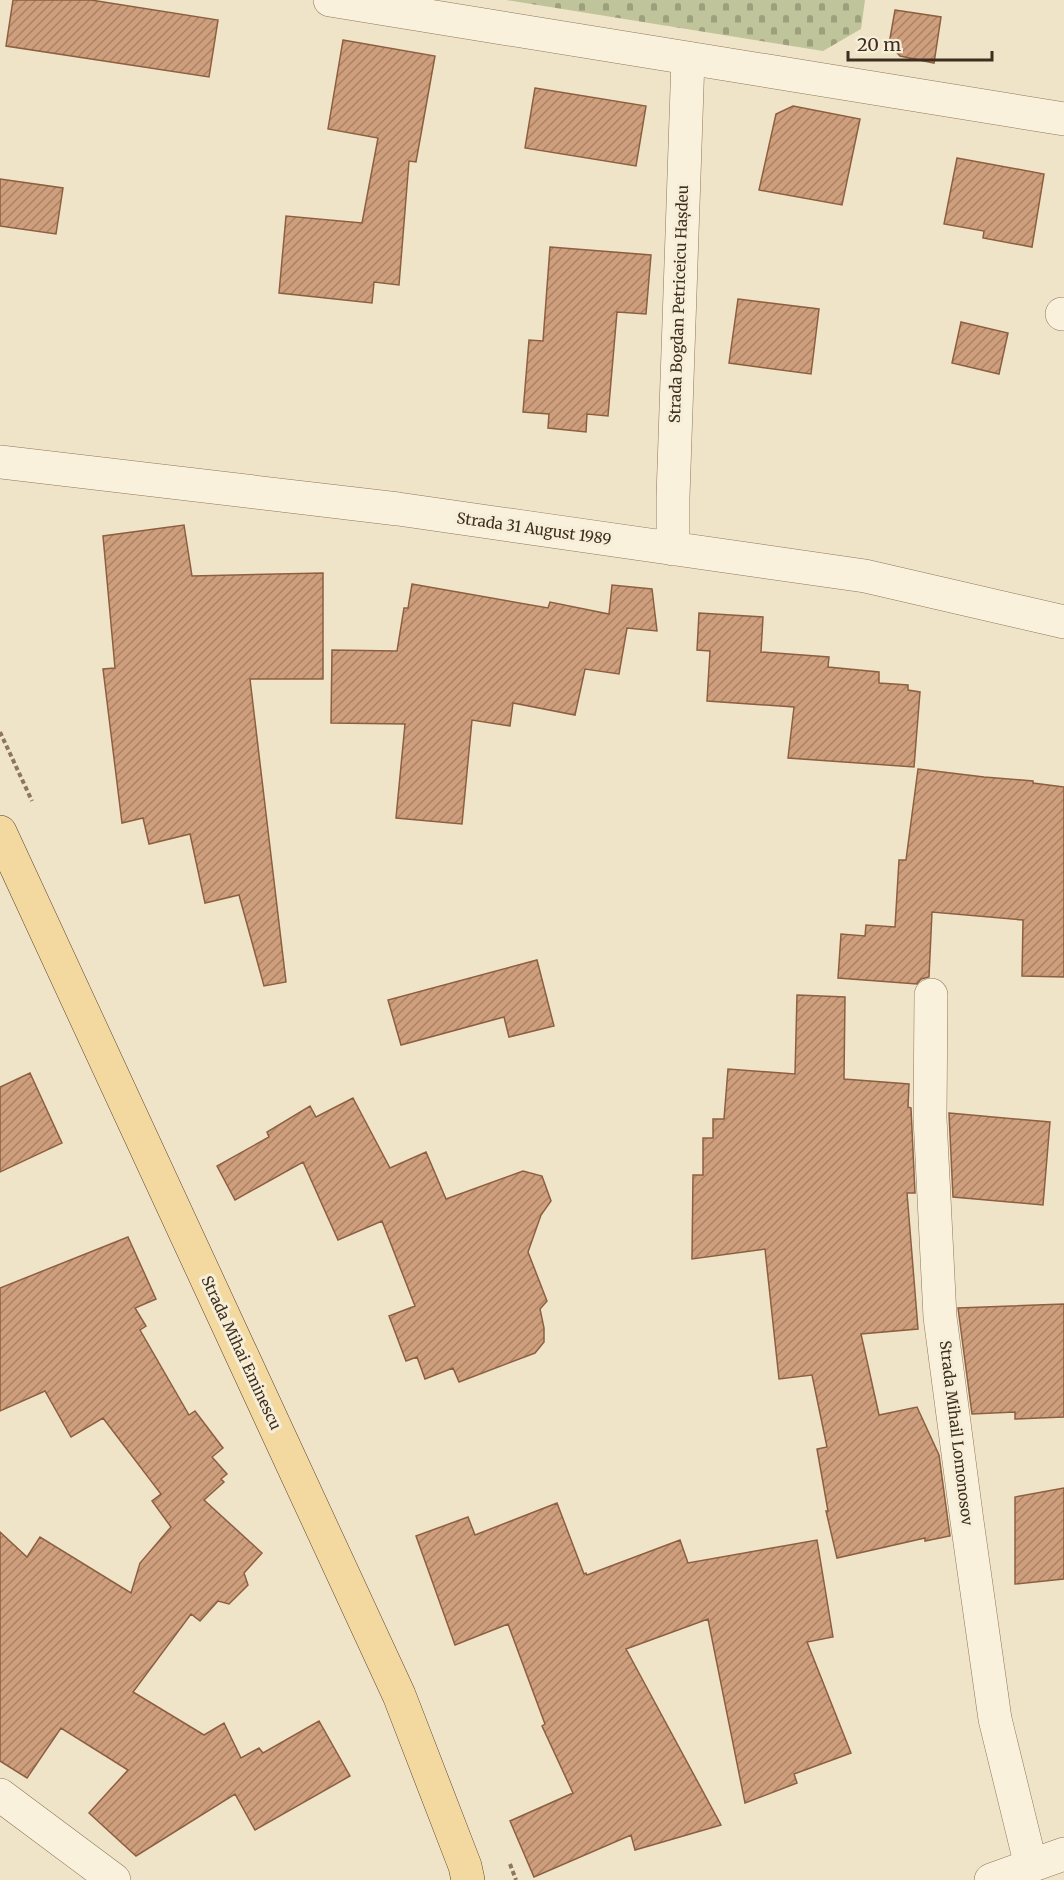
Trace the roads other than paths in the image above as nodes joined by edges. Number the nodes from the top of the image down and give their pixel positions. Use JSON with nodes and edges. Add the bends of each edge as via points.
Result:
{"nodes":[{"id":1,"x":330,"y":0,"type":"edge"},
{"id":2,"x":688,"y":59,"type":"junction"},
{"id":3,"x":1064,"y":119,"type":"edge"},
{"id":4,"x":0,"y":462,"type":"edge"},
{"id":5,"x":673,"y":549,"type":"junction"},
{"id":6,"x":1064,"y":622,"type":"edge"},
{"id":7,"x":0,"y":832,"type":"edge"},
{"id":8,"x":931,"y":994,"type":"dead end"},
{"id":9,"x":0,"y":1795,"type":"edge"},
{"id":10,"x":1064,"y":1854,"type":"edge"},
{"id":11,"x":1031,"y":1866,"type":"junction"},
{"id":12,"x":114,"y":1880,"type":"edge"},
{"id":13,"x":468,"y":1880,"type":"edge"},
{"id":14,"x":991,"y":1880,"type":"edge"}],
"edges":[{"from":1,"to":2,"type":"street"},
{"from":2,"to":3,"type":"street"},
{"from":2,"to":5,"type":"street","name":"Strada Bogdan Petriceicu Hașdeu"},
{"from":4,"to":5,"type":"street","name":"Strada 31 August 1989","via":[[398,509]]},
{"from":5,"to":6,"type":"street","name":"Strada 31 August 1989","via":[[865,576]]},
{"from":7,"to":13,"type":"main road","name":"Strada Mihai Eminescu","via":[[399,1695]]},
{"from":8,"to":11,"type":"street","name":"Strada Mihail Lomonosov","via":[[930,1118],[940,1317],[996,1719]]},
{"from":9,"to":12,"type":"street"},
{"from":10,"to":11,"type":"street"},
{"from":11,"to":14,"type":"street"}]}
